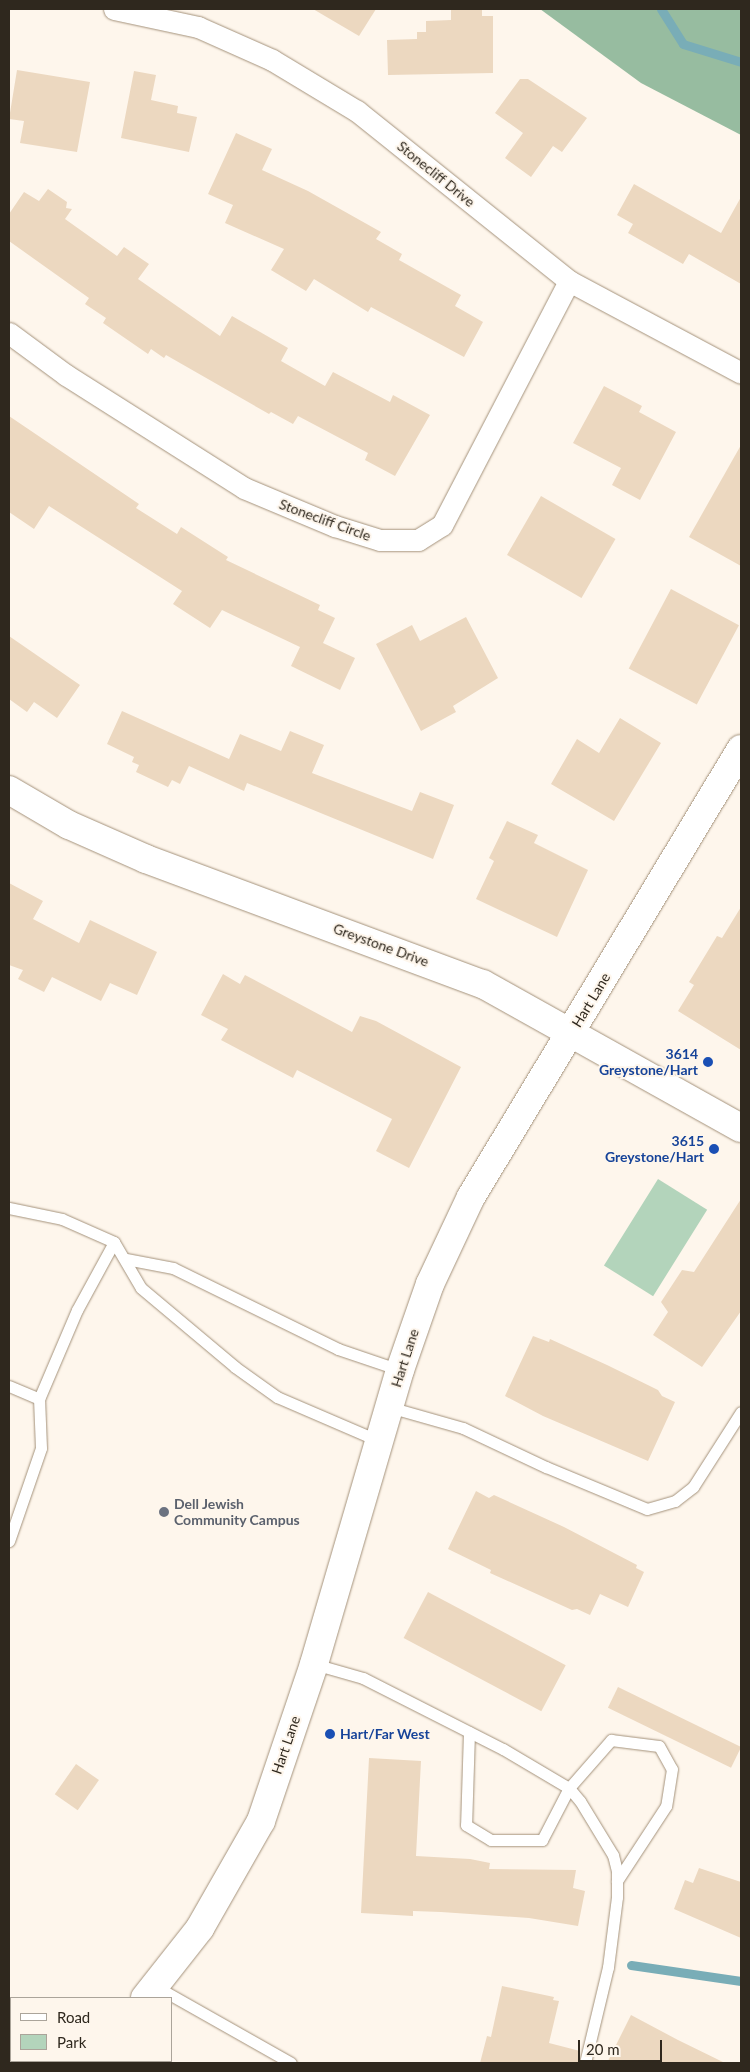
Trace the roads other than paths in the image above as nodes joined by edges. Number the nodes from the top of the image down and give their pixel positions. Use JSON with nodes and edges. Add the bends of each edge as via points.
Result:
{"nodes":[{"id":1,"x":114,"y":9,"type":"edge"},
{"id":2,"x":569,"y":281,"type":"junction"},
{"id":3,"x":9,"y":333,"type":"edge"},
{"id":4,"x":741,"y":373,"type":"edge"},
{"id":5,"x":741,"y":749,"type":"edge"},
{"id":6,"x":9,"y":790,"type":"edge"},
{"id":7,"x":571,"y":1034,"type":"junction"},
{"id":8,"x":741,"y":1128,"type":"edge"},
{"id":9,"x":9,"y":1208,"type":"edge"},
{"id":10,"x":114,"y":1242,"type":"junction"},
{"id":11,"x":126,"y":1259,"type":"junction"},
{"id":12,"x":400,"y":1370,"type":"junction"},
{"id":13,"x":9,"y":1386,"type":"edge"},
{"id":14,"x":38,"y":1399,"type":"junction"},
{"id":15,"x":389,"y":1407,"type":"junction"},
{"id":16,"x":741,"y":1412,"type":"edge"},
{"id":17,"x":379,"y":1441,"type":"junction"},
{"id":18,"x":9,"y":1541,"type":"edge"},
{"id":19,"x":314,"y":1664,"type":"junction"},
{"id":20,"x":469,"y":1732,"type":"junction"},
{"id":21,"x":569,"y":1788,"type":"junction"},
{"id":22,"x":617,"y":1881,"type":"junction"},
{"id":23,"x":150,"y":1992,"type":"edge"},
{"id":24,"x":172,"y":2003,"type":"edge"},
{"id":25,"x":291,"y":2063,"type":"edge"},
{"id":26,"x":586,"y":2063,"type":"edge"}],
"edges":[{"from":1,"to":2,"type":"street","name":"Stonecliff Drive","via":[[198,27],[272,60],[357,111]]},
{"from":2,"to":3,"type":"street","name":"Stonecliff Circle","via":[[442,524],[418,540],[380,540],[335,526],[244,488],[66,375]]},
{"from":2,"to":4,"type":"street","name":"Stonecliff Drive"},
{"from":5,"to":7,"type":"street","name":"Hart Lane"},
{"from":6,"to":7,"type":"street","name":"Greystone Drive","via":[[69,825],[146,859],[483,984]]},
{"from":7,"to":8,"type":"street","name":"Greystone Drive"},
{"from":7,"to":12,"type":"street","name":"Hart Lane","via":[[471,1197],[430,1284]]},
{"from":9,"to":10,"type":"lane","via":[[62,1219]]},
{"from":10,"to":11,"type":"lane"},
{"from":10,"to":14,"type":"lane","via":[[77,1310]]},
{"from":11,"to":12,"type":"lane","via":[[173,1268],[338,1349]]},
{"from":11,"to":17,"type":"lane","via":[[140,1288],[256,1382],[277,1397]]},
{"from":12,"to":15,"type":"street","name":"Hart Lane"},
{"from":13,"to":14,"type":"lane"},
{"from":14,"to":18,"type":"lane","via":[[41,1448]]},
{"from":15,"to":16,"type":"lane","via":[[463,1428],[647,1509],[675,1501],[693,1487]]},
{"from":15,"to":17,"type":"street","name":"Hart Lane"},
{"from":17,"to":19,"type":"street","name":"Hart Lane"},
{"from":19,"to":20,"type":"lane","via":[[363,1678]]},
{"from":19,"to":23,"type":"street","name":"Hart Lane","via":[[261,1821],[200,1928]]},
{"from":20,"to":21,"type":"lane"},
{"from":20,"to":21,"type":"lane","via":[[466,1825],[491,1840],[542,1840]]},
{"from":21,"to":22,"type":"lane","via":[[613,1854]]},
{"from":21,"to":22,"type":"lane","via":[[611,1740],[659,1746],[672,1768],[666,1806]]},
{"from":22,"to":26,"type":"lane","via":[[608,1967]]},
{"from":24,"to":25,"type":"lane"}]}
